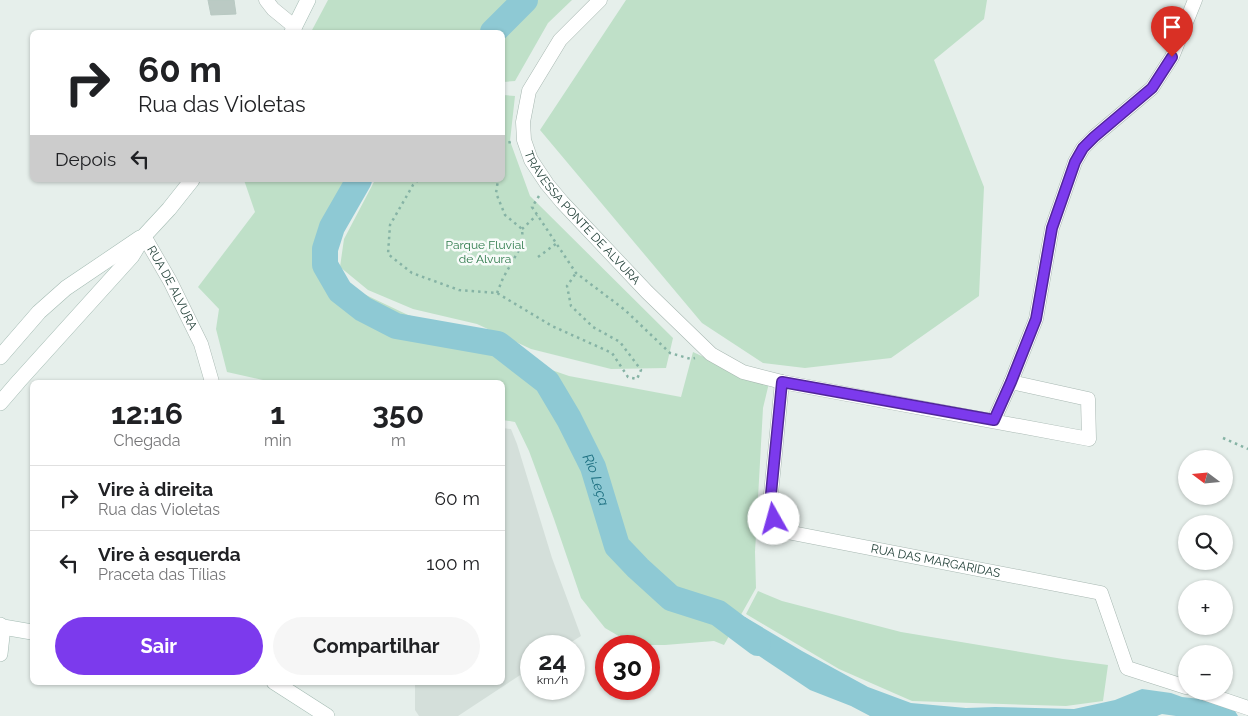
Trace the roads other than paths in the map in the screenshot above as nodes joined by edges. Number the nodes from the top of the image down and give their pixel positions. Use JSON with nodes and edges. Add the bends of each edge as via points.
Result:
{"nodes":[{"id":1,"x":266,"y":0,"type":"edge"},
{"id":2,"x":308,"y":0,"type":"edge"},
{"id":3,"x":600,"y":0,"type":"edge"},
{"id":4,"x":1195,"y":0,"type":"edge"},
{"id":5,"x":294,"y":30,"type":"edge"},
{"id":6,"x":190,"y":182,"type":"edge"},
{"id":7,"x":144,"y":236,"type":"junction"},
{"id":8,"x":0,"y":357,"type":"edge"},
{"id":9,"x":211,"y":380,"type":"edge"},
{"id":10,"x":782,"y":382,"type":"junction"},
{"id":11,"x":1011,"y":382,"type":"junction"},
{"id":12,"x":0,"y":404,"type":"edge"},
{"id":13,"x":994,"y":420,"type":"junction"},
{"id":14,"x":1,"y":626,"type":"edge"},
{"id":15,"x":30,"y":632,"type":"edge"},
{"id":16,"x":0,"y":654,"type":"edge"},
{"id":17,"x":279,"y":685,"type":"edge"},
{"id":18,"x":1178,"y":685,"type":"edge"},
{"id":19,"x":1224,"y":700,"type":"edge"},
{"id":20,"x":1248,"y":708,"type":"edge"},
{"id":21,"x":327,"y":716,"type":"edge"}],
"edges":[{"from":1,"to":5,"type":"street"},
{"from":2,"to":5,"type":"street"},
{"from":3,"to":10,"type":"street","name":"TRAVESSA PONTE DE ALVURA","via":[[560,40],[528,90],[523,122],[524,140],[531,160],[562,202],[646,292],[711,354],[743,372]]},
{"from":4,"to":11,"type":"street","via":[[1172,57],[1152,88],[1094,137],[1075,162],[1052,228],[1036,319]]},
{"from":6,"to":7,"type":"street","name":"RUA DE ALVURA"},
{"from":7,"to":8,"type":"street","via":[[66,288],[39,312]]},
{"from":7,"to":9,"type":"street","name":"RUA DE ALVURA","via":[[201,344]]},
{"from":7,"to":12,"type":"street","via":[[132,256]]},
{"from":10,"to":13,"type":"street","name":"TRAVESSA PONTE DE ALVURA"},
{"from":10,"to":18,"type":"street","name":"RUA DAS MARGARIDAS","via":[[770,504],[782,531],[1101,593],[1127,668]]},
{"from":11,"to":13,"type":"street"},
{"from":11,"to":13,"type":"street","name":"TRAVESSA PONTE DE ALVURA","via":[[1088,399],[1089,438]]},
{"from":14,"to":15,"type":"street"},
{"from":14,"to":16,"type":"street"},
{"from":17,"to":21,"type":"street"},
{"from":19,"to":20,"type":"street"}]}
